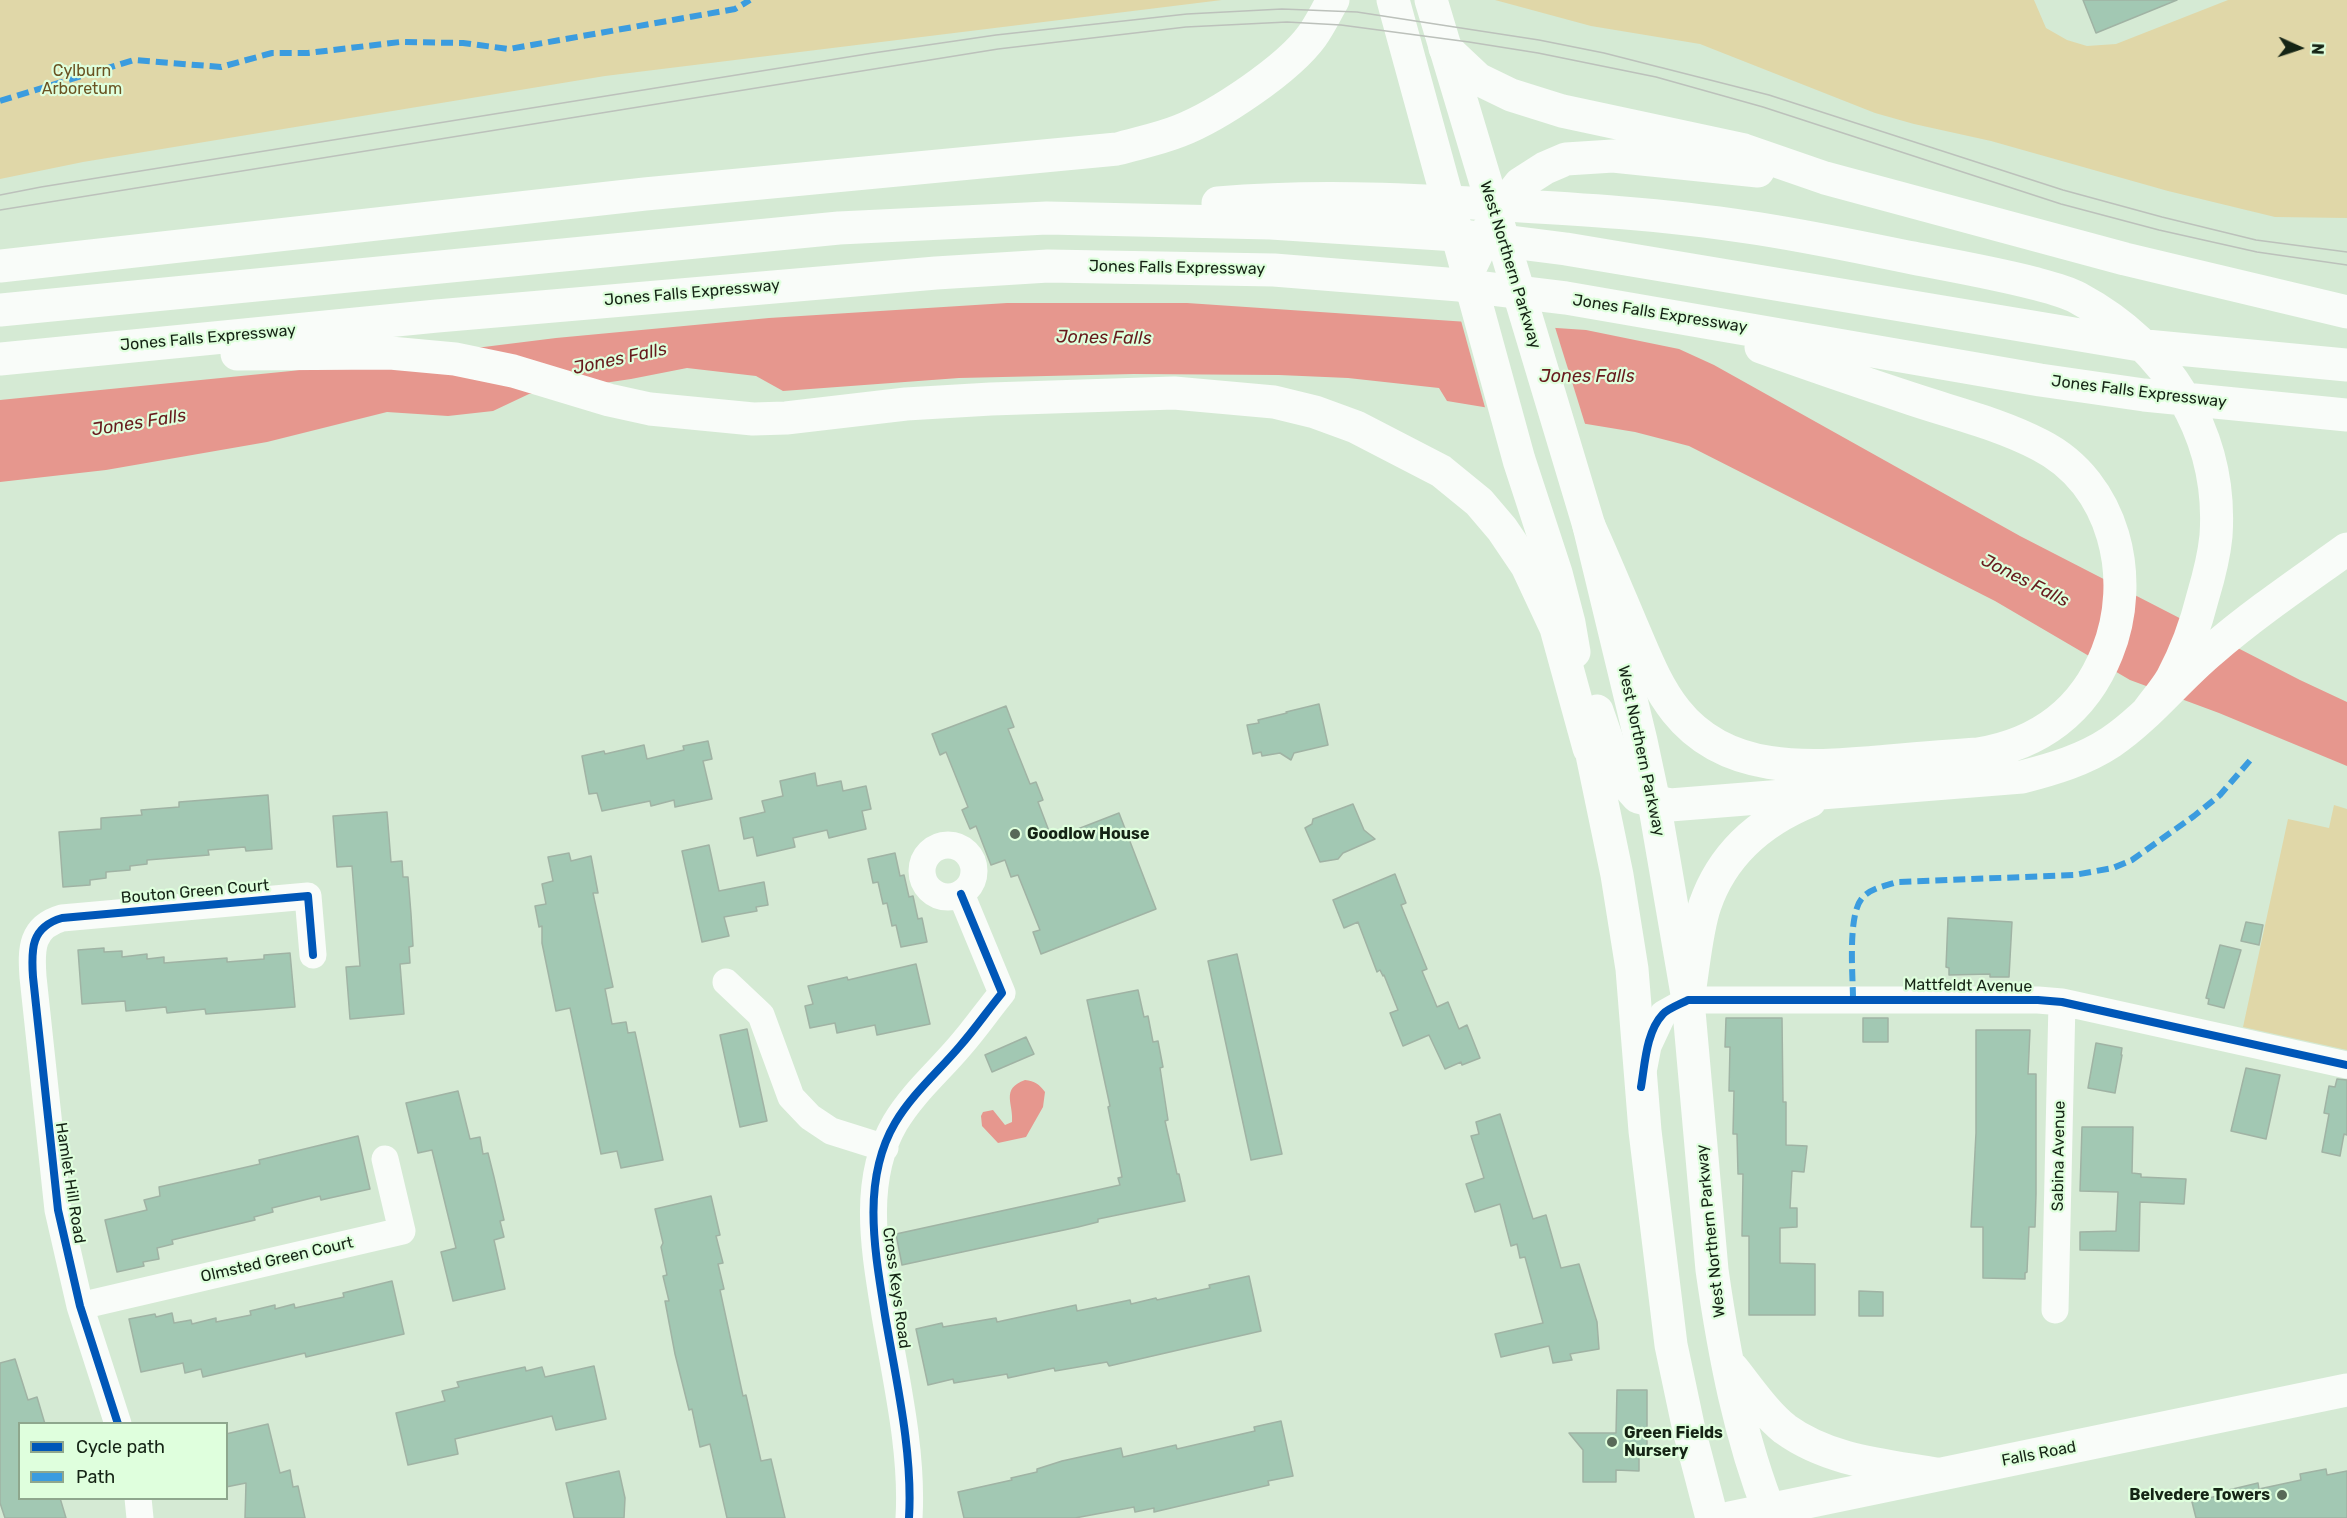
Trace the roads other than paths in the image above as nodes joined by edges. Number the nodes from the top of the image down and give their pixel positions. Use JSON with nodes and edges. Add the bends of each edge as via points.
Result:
{"nodes":[{"id":1,"x":1333,"y":0,"type":"edge"},
{"id":2,"x":1393,"y":2,"type":"edge"},
{"id":3,"x":1433,"y":3,"type":"edge"},
{"id":4,"x":1445,"y":48,"type":"junction"},
{"id":5,"x":1825,"y":178,"type":"junction"},
{"id":6,"x":1495,"y":216,"type":"junction"},
{"id":7,"x":1047,"y":218,"type":"junction"},
{"id":8,"x":0,"y":266,"type":"edge"},
{"id":9,"x":1467,"y":274,"type":"junction"},
{"id":10,"x":0,"y":310,"type":"edge"},
{"id":11,"x":2347,"y":312,"type":"edge"},
{"id":12,"x":1675,"y":316,"type":"junction"},
{"id":13,"x":15,"y":357,"type":"edge"},
{"id":14,"x":2347,"y":365,"type":"edge"},
{"id":15,"x":2347,"y":415,"type":"edge"},
{"id":16,"x":1589,"y":526,"type":"junction"},
{"id":17,"x":2347,"y":549,"type":"edge"},
{"id":18,"x":1569,"y":623,"type":"junction"},
{"id":19,"x":2148,"y":711,"type":"junction"},
{"id":20,"x":1589,"y":748,"type":"junction"},
{"id":21,"x":1833,"y":792,"type":"junction"},
{"id":22,"x":1654,"y":802,"type":"junction"},
{"id":23,"x":961,"y":894,"type":"dead end"},
{"id":24,"x":34,"y":939,"type":"joint"},
{"id":25,"x":314,"y":955,"type":"dead end"},
{"id":26,"x":726,"y":982,"type":"dead end"},
{"id":27,"x":1688,"y":1000,"type":"junction"},
{"id":28,"x":2062,"y":1002,"type":"junction"},
{"id":29,"x":2347,"y":1065,"type":"edge"},
{"id":30,"x":1641,"y":1087,"type":"junction"},
{"id":31,"x":885,"y":1148,"type":"junction"},
{"id":32,"x":385,"y":1159,"type":"dead end"},
{"id":33,"x":80,"y":1306,"type":"junction"},
{"id":34,"x":2055,"y":1310,"type":"dead end"},
{"id":35,"x":1727,"y":1362,"type":"junction"},
{"id":36,"x":2347,"y":1390,"type":"edge"},
{"id":37,"x":117,"y":1422,"type":"edge"},
{"id":38,"x":1936,"y":1474,"type":"junction"},
{"id":39,"x":138,"y":1500,"type":"edge"},
{"id":40,"x":1771,"y":1514,"type":"edge"},
{"id":41,"x":140,"y":1518,"type":"edge"},
{"id":42,"x":909,"y":1518,"type":"edge"},
{"id":43,"x":1712,"y":1518,"type":"edge"},
{"id":44,"x":1731,"y":1518,"type":"edge"}],
"edges":[{"from":1,"to":8,"type":"main road","via":[[1312,36],[1258,85],[1178,132],[1117,149],[645,194]]},
{"from":2,"to":9,"type":"main road"},
{"from":3,"to":4,"type":"main road","name":"West Northern Parkway"},
{"from":4,"to":5,"type":"main road","via":[[1478,79],[1511,95],[1562,111],[1744,150]]},
{"from":4,"to":6,"type":"main road","name":"West Northern Parkway"},
{"from":5,"to":6,"type":"main road","via":[[1589,156],[1566,159],[1545,168],[1520,184]]},
{"from":5,"to":11,"type":"main road","via":[[2125,259]]},
{"from":6,"to":9,"type":"main road"},
{"from":6,"to":16,"type":"main road","name":"West Northern Parkway"},
{"from":7,"to":10,"type":"main road","via":[[839,228]]},
{"from":7,"to":14,"type":"main road","via":[[1271,223],[1467,237],[1682,267],[2146,346]]},
{"from":7,"to":19,"type":"main road","via":[[1330,197],[1579,210],[1745,227],[1999,274],[2076,297],[2135,337],[2166,369],[2195,417],[2213,475],[2213,558],[2199,612],[2171,680]]},
{"from":9,"to":18,"type":"main road"},
{"from":12,"to":13,"type":"main road","name":"Jones Falls Expressway","via":[[1459,285],[1339,275],[1048,266],[842,279]]},
{"from":12,"to":15,"type":"main road","name":"Jones Falls Expressway","via":[[2040,380],[2144,395]]},
{"from":12,"to":16,"type":"main road","via":[[2000,428],[2041,445],[2066,463],[2090,487],[2106,514],[2116,547],[2120,599],[2117,625],[2098,675],[2066,716],[2028,740],[2003,750],[1826,766],[1771,764],[1742,756],[1688,725],[1671,703],[1651,669]]},
{"from":13,"to":20,"type":"main road","via":[[390,353],[480,363],[650,409],[753,418],[980,399],[1174,393],[1274,402],[1315,412],[1356,427],[1442,471],[1479,502],[1516,547],[1544,598],[1561,642]]},
{"from":16,"to":22,"type":"main road","name":"West Northern Parkway"},
{"from":17,"to":19,"type":"main road","via":[[2209,651]]},
{"from":18,"to":20,"type":"main road"},
{"from":18,"to":22,"type":"main road","via":[[1620,777],[1638,797]]},
{"from":19,"to":21,"type":"main road","via":[[2111,742],[2059,767],[2022,777]]},
{"from":20,"to":30,"type":"main road","via":[[1617,875],[1630,957]]},
{"from":21,"to":22,"type":"main road","via":[[1682,805]]},
{"from":21,"to":27,"type":"main road","via":[[1780,814],[1745,841],[1726,863],[1704,907]]},
{"from":22,"to":27,"type":"main road","name":"West Northern Parkway"},
{"from":23,"to":31,"type":"street","name":"Cross Keys Road","via":[[1002,993],[961,1046],[915,1094],[894,1124]]},
{"from":24,"to":25,"type":"street","name":"Bouton Green Court","via":[[48,922],[62,918],[308,896]]},
{"from":24,"to":33,"type":"street","name":"Hamlet Hill Road","via":[[33,977],[53,1177]]},
{"from":26,"to":31,"type":"street","via":[[761,1015],[791,1097],[810,1117],[831,1131]]},
{"from":27,"to":28,"type":"street","name":"Mattfeldt Avenue"},
{"from":27,"to":30,"type":"street","via":[[1663,1014],[1656,1026]]},
{"from":27,"to":35,"type":"main road","name":"West Northern Parkway","via":[[1712,1270]]},
{"from":28,"to":29,"type":"street","name":"Mattfeldt Avenue"},
{"from":28,"to":34,"type":"street","name":"Sabina Avenue"},
{"from":30,"to":43,"type":"main road","via":[[1671,1345]]},
{"from":31,"to":42,"type":"street","name":"Cross Keys Road","via":[[877,1178],[873,1225],[904,1436],[911,1494]]},
{"from":32,"to":33,"type":"street","name":"Olmsted Green Court","via":[[402,1231]]},
{"from":33,"to":37,"type":"street","name":"Hamlet Hill Road"},
{"from":35,"to":38,"type":"main road","via":[[1784,1428],[1820,1449],[1860,1462]]},
{"from":35,"to":40,"type":"main road","name":"West Northern Parkway","via":[[1751,1457]]},
{"from":36,"to":38,"type":"main road","name":"Falls Road"},
{"from":38,"to":40,"type":"main road","name":"Falls Road"},
{"from":39,"to":41,"type":"street"},
{"from":40,"to":44,"type":"main road","name":"Falls Road"}]}
